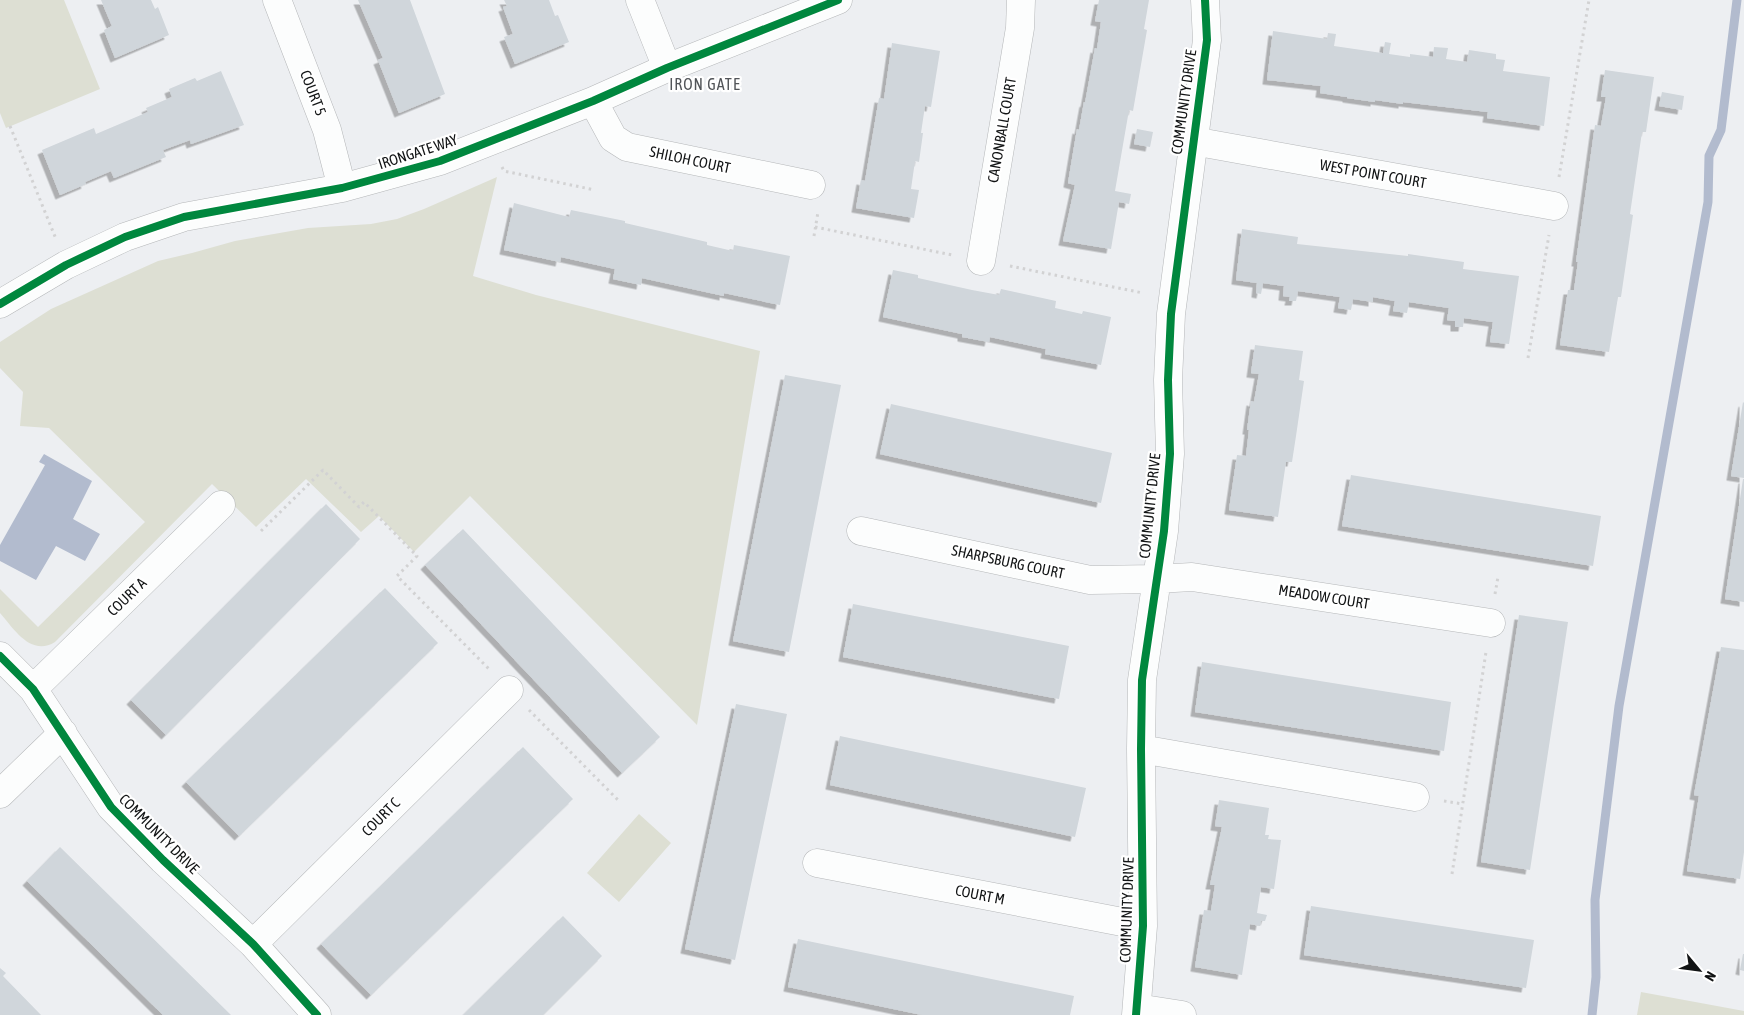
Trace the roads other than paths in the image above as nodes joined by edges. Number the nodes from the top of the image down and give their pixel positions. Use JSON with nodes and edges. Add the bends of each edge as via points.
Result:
{"nodes":[{"id":1,"x":277,"y":0,"type":"edge"},
{"id":2,"x":640,"y":0,"type":"edge"},
{"id":3,"x":838,"y":0,"type":"edge"},
{"id":4,"x":1020,"y":0,"type":"edge"},
{"id":5,"x":1205,"y":0,"type":"edge"},
{"id":6,"x":667,"y":68,"type":"junction"},
{"id":7,"x":593,"y":101,"type":"junction"},
{"id":8,"x":1193,"y":141,"type":"junction"},
{"id":9,"x":811,"y":185,"type":"dead end"},
{"id":10,"x":342,"y":188,"type":"junction"},
{"id":11,"x":1554,"y":206,"type":"dead end"},
{"id":12,"x":981,"y":261,"type":"dead end"},
{"id":13,"x":0,"y":304,"type":"edge"},
{"id":14,"x":222,"y":505,"type":"dead end"},
{"id":15,"x":861,"y":531,"type":"dead end"},
{"id":16,"x":1156,"y":579,"type":"junction"},
{"id":17,"x":1491,"y":623,"type":"road end"},
{"id":18,"x":0,"y":656,"type":"edge"},
{"id":19,"x":33,"y":689,"type":"junction"},
{"id":20,"x":509,"y":690,"type":"road end"},
{"id":21,"x":63,"y":733,"type":"junction"},
{"id":22,"x":1141,"y":750,"type":"junction"},
{"id":23,"x":0,"y":794,"type":"edge"},
{"id":24,"x":1415,"y":797,"type":"dead end"},
{"id":25,"x":816,"y":863,"type":"dead end"},
{"id":26,"x":1143,"y":926,"type":"junction"},
{"id":27,"x":253,"y":944,"type":"junction"},
{"id":28,"x":1137,"y":1012,"type":"edge"},
{"id":29,"x":317,"y":1015,"type":"edge"},
{"id":30,"x":1182,"y":1015,"type":"edge"}],
"edges":[{"from":1,"to":10,"type":"street","name":"COURT 5","via":[[328,130]]},
{"from":2,"to":6,"type":"street"},
{"from":3,"to":6,"type":"street","name":"IRONGATE WAY"},
{"from":4,"to":12,"type":"street","name":"CANONBALL COURT","via":[[1020,28]]},
{"from":5,"to":8,"type":"street","name":"COMMUNITY DRIVE","via":[[1207,40]]},
{"from":6,"to":7,"type":"street","name":"IRONGATE WAY"},
{"from":7,"to":9,"type":"street","name":"SHILOH COURT","via":[[613,138],[627,147]]},
{"from":7,"to":10,"type":"street","name":"IRONGATE WAY","via":[[440,161]]},
{"from":8,"to":11,"type":"street","name":"WEST POINT COURT"},
{"from":8,"to":16,"type":"street","name":"COMMUNITY DRIVE","via":[[1171,314],[1168,380],[1170,454],[1164,531]]},
{"from":10,"to":13,"type":"street","name":"IRONGATE WAY","via":[[184,217],[125,237],[66,264]]},
{"from":14,"to":19,"type":"street","name":"COURT A"},
{"from":15,"to":16,"type":"street","name":"SHARPSBURG COURT","via":[[1090,580]]},
{"from":16,"to":17,"type":"street","name":"MEADOW COURT","via":[[1192,577]]},
{"from":16,"to":22,"type":"street","name":"COMMUNITY DRIVE","via":[[1142,680]]},
{"from":18,"to":19,"type":"street","name":"COMMUNITY DRIVE"},
{"from":19,"to":21,"type":"street","name":"COMMUNITY DRIVE"},
{"from":20,"to":27,"type":"street","name":"COURT C"},
{"from":21,"to":23,"type":"street"},
{"from":21,"to":27,"type":"street","name":"COMMUNITY DRIVE","via":[[111,807]]},
{"from":22,"to":24,"type":"street"},
{"from":22,"to":26,"type":"street","name":"COMMUNITY DRIVE"},
{"from":25,"to":26,"type":"street","name":"COURT M"},
{"from":26,"to":28,"type":"street","name":"COMMUNITY DRIVE"},
{"from":27,"to":29,"type":"street","name":"COMMUNITY DRIVE"},
{"from":28,"to":30,"type":"street"}]}
